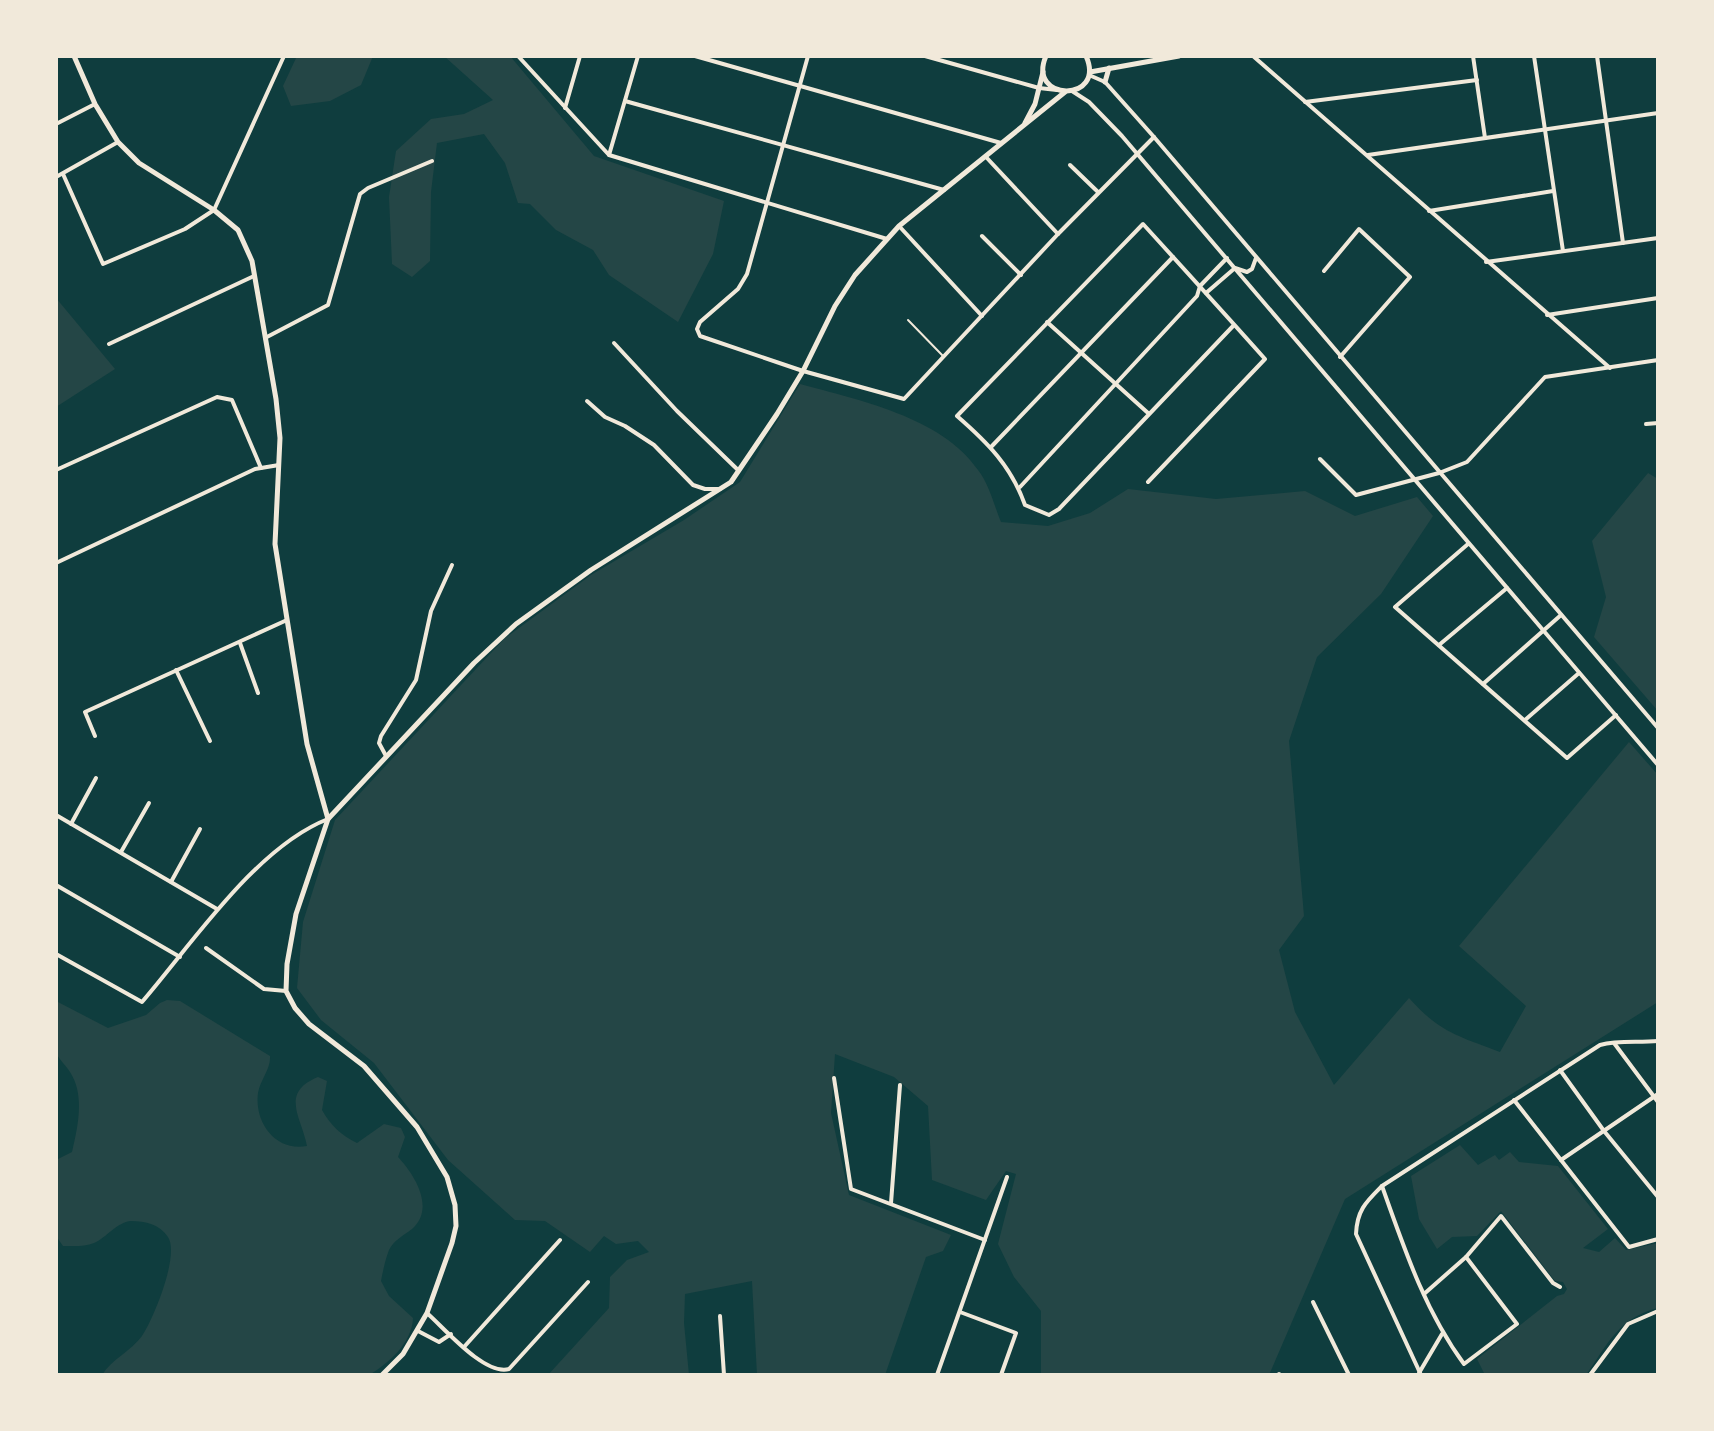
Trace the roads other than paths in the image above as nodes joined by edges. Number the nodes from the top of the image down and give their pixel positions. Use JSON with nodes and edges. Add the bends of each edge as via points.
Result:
{"nodes":[{"id":1,"x":74,"y":56,"type":"edge"},
{"id":2,"x":284,"y":56,"type":"edge"},
{"id":3,"x":580,"y":56,"type":"edge"},
{"id":4,"x":638,"y":56,"type":"edge"},
{"id":5,"x":695,"y":56,"type":"edge"},
{"id":6,"x":808,"y":56,"type":"edge"},
{"id":7,"x":925,"y":56,"type":"edge"},
{"id":8,"x":1086,"y":56,"type":"edge"},
{"id":9,"x":1179,"y":56,"type":"edge"},
{"id":10,"x":1253,"y":56,"type":"edge"},
{"id":11,"x":1473,"y":56,"type":"edge"},
{"id":12,"x":1534,"y":56,"type":"edge"},
{"id":13,"x":1597,"y":56,"type":"edge"},
{"id":14,"x":520,"y":57,"type":"edge"},
{"id":15,"x":1044,"y":58,"type":"edge"},
{"id":16,"x":1109,"y":68,"type":"junction"},
{"id":17,"x":1043,"y":72,"type":"junction"},
{"id":18,"x":1089,"y":74,"type":"junction"},
{"id":19,"x":1477,"y":80,"type":"junction"},
{"id":20,"x":1105,"y":82,"type":"junction"},
{"id":21,"x":800,"y":84,"type":"junction"},
{"id":22,"x":1039,"y":88,"type":"junction"},
{"id":23,"x":1057,"y":90,"type":"junction"},
{"id":24,"x":1068,"y":92,"type":"junction"},
{"id":25,"x":625,"y":101,"type":"junction"},
{"id":26,"x":1304,"y":102,"type":"junction"},
{"id":27,"x":95,"y":104,"type":"junction"},
{"id":28,"x":565,"y":108,"type":"junction"},
{"id":29,"x":1658,"y":113,"type":"edge"},
{"id":30,"x":1606,"y":120,"type":"junction"},
{"id":31,"x":56,"y":124,"type":"edge"},
{"id":32,"x":1023,"y":127,"type":"junction"},
{"id":33,"x":1544,"y":130,"type":"junction"},
{"id":34,"x":1154,"y":137,"type":"junction"},
{"id":35,"x":1485,"y":138,"type":"junction"},
{"id":36,"x":118,"y":142,"type":"junction"},
{"id":37,"x":1002,"y":143,"type":"junction"},
{"id":38,"x":782,"y":146,"type":"junction"},
{"id":39,"x":1136,"y":152,"type":"junction"},
{"id":40,"x":609,"y":155,"type":"junction"},
{"id":41,"x":1367,"y":155,"type":"junction"},
{"id":42,"x":986,"y":157,"type":"junction"},
{"id":43,"x":432,"y":161,"type":"dead end"},
{"id":44,"x":1070,"y":165,"type":"dead end"},
{"id":45,"x":63,"y":174,"type":"junction"},
{"id":46,"x":56,"y":177,"type":"edge"},
{"id":47,"x":944,"y":190,"type":"junction"},
{"id":48,"x":1553,"y":191,"type":"junction"},
{"id":49,"x":1098,"y":192,"type":"junction"},
{"id":50,"x":765,"y":204,"type":"junction"},
{"id":51,"x":214,"y":210,"type":"junction"},
{"id":52,"x":1429,"y":211,"type":"junction"},
{"id":53,"x":899,"y":226,"type":"junction"},
{"id":54,"x":1058,"y":234,"type":"junction"},
{"id":55,"x":982,"y":236,"type":"dead end"},
{"id":56,"x":1658,"y":238,"type":"edge"},
{"id":57,"x":887,"y":239,"type":"junction"},
{"id":58,"x":1623,"y":243,"type":"junction"},
{"id":59,"x":1563,"y":251,"type":"junction"},
{"id":60,"x":1173,"y":257,"type":"junction"},
{"id":61,"x":1227,"y":258,"type":"junction"},
{"id":62,"x":1256,"y":258,"type":"junction"},
{"id":63,"x":1486,"y":262,"type":"junction"},
{"id":64,"x":1235,"y":268,"type":"junction"},
{"id":65,"x":1324,"y":271,"type":"dead end"},
{"id":66,"x":1021,"y":275,"type":"junction"},
{"id":67,"x":254,"y":276,"type":"junction"},
{"id":68,"x":1200,"y":286,"type":"junction"},
{"id":69,"x":1206,"y":293,"type":"junction"},
{"id":70,"x":1197,"y":296,"type":"junction"},
{"id":71,"x":1658,"y":298,"type":"edge"},
{"id":72,"x":1547,"y":315,"type":"junction"},
{"id":73,"x":982,"y":316,"type":"junction"},
{"id":74,"x":908,"y":320,"type":"dead end"},
{"id":75,"x":1047,"y":322,"type":"junction"},
{"id":76,"x":1234,"y":325,"type":"junction"},
{"id":77,"x":265,"y":338,"type":"junction"},
{"id":78,"x":614,"y":343,"type":"dead end"},
{"id":79,"x":109,"y":344,"type":"dead end"},
{"id":80,"x":1082,"y":354,"type":"junction"},
{"id":81,"x":944,"y":357,"type":"junction"},
{"id":82,"x":1340,"y":357,"type":"junction"},
{"id":83,"x":1658,"y":360,"type":"edge"},
{"id":84,"x":1610,"y":368,"type":"junction"},
{"id":85,"x":803,"y":371,"type":"junction"},
{"id":86,"x":1115,"y":384,"type":"junction"},
{"id":87,"x":587,"y":401,"type":"dead end"},
{"id":88,"x":1148,"y":413,"type":"junction"},
{"id":89,"x":1658,"y":423,"type":"edge"},
{"id":90,"x":1646,"y":424,"type":"dead end"},
{"id":91,"x":992,"y":446,"type":"junction"},
{"id":92,"x":1320,"y":459,"type":"dead end"},
{"id":93,"x":279,"y":465,"type":"junction"},
{"id":94,"x":261,"y":468,"type":"junction"},
{"id":95,"x":56,"y":470,"type":"edge"},
{"id":96,"x":740,"y":471,"type":"junction"},
{"id":97,"x":1439,"y":473,"type":"junction"},
{"id":98,"x":1413,"y":480,"type":"junction"},
{"id":99,"x":1148,"y":482,"type":"dead end"},
{"id":100,"x":1019,"y":488,"type":"junction"},
{"id":101,"x":723,"y":489,"type":"junction"},
{"id":102,"x":1468,"y":544,"type":"junction"},
{"id":103,"x":56,"y":563,"type":"edge"},
{"id":104,"x":452,"y":565,"type":"dead end"},
{"id":105,"x":1507,"y":588,"type":"junction"},
{"id":106,"x":1561,"y":615,"type":"junction"},
{"id":107,"x":287,"y":620,"type":"junction"},
{"id":108,"x":1544,"y":632,"type":"junction"},
{"id":109,"x":239,"y":642,"type":"junction"},
{"id":110,"x":1439,"y":645,"type":"junction"},
{"id":111,"x":176,"y":670,"type":"junction"},
{"id":112,"x":1579,"y":673,"type":"junction"},
{"id":113,"x":1483,"y":684,"type":"junction"},
{"id":114,"x":258,"y":693,"type":"dead end"},
{"id":115,"x":1616,"y":715,"type":"junction"},
{"id":116,"x":1525,"y":720,"type":"junction"},
{"id":117,"x":1658,"y":728,"type":"edge"},
{"id":118,"x":95,"y":736,"type":"dead end"},
{"id":119,"x":210,"y":741,"type":"dead end"},
{"id":120,"x":387,"y":757,"type":"junction"},
{"id":121,"x":1658,"y":765,"type":"edge"},
{"id":122,"x":96,"y":778,"type":"dead end"},
{"id":123,"x":149,"y":803,"type":"dead end"},
{"id":124,"x":56,"y":815,"type":"edge"},
{"id":125,"x":328,"y":819,"type":"junction"},
{"id":126,"x":71,"y":824,"type":"junction"},
{"id":127,"x":200,"y":829,"type":"dead end"},
{"id":128,"x":121,"y":852,"type":"junction"},
{"id":129,"x":171,"y":882,"type":"junction"},
{"id":130,"x":56,"y":885,"type":"edge"},
{"id":131,"x":217,"y":909,"type":"junction"},
{"id":132,"x":206,"y":948,"type":"dead end"},
{"id":133,"x":56,"y":954,"type":"edge"},
{"id":134,"x":180,"y":957,"type":"junction"},
{"id":135,"x":286,"y":991,"type":"junction"},
{"id":136,"x":1613,"y":1041,"type":"junction"},
{"id":137,"x":1658,"y":1041,"type":"edge"},
{"id":138,"x":1560,"y":1070,"type":"junction"},
{"id":139,"x":834,"y":1078,"type":"dead end"},
{"id":140,"x":900,"y":1085,"type":"dead end"},
{"id":141,"x":1656,"y":1095,"type":"edge"},
{"id":142,"x":1514,"y":1100,"type":"junction"},
{"id":143,"x":1658,"y":1102,"type":"edge"},
{"id":144,"x":1604,"y":1131,"type":"junction"},
{"id":145,"x":1561,"y":1160,"type":"junction"},
{"id":146,"x":1007,"y":1177,"type":"dead end"},
{"id":147,"x":1382,"y":1186,"type":"junction"},
{"id":148,"x":1658,"y":1197,"type":"edge"},
{"id":149,"x":891,"y":1203,"type":"junction"},
{"id":150,"x":1658,"y":1239,"type":"edge"},
{"id":151,"x":560,"y":1240,"type":"dead end"},
{"id":152,"x":985,"y":1240,"type":"junction"},
{"id":153,"x":1466,"y":1257,"type":"junction"},
{"id":154,"x":588,"y":1282,"type":"dead end"},
{"id":155,"x":1560,"y":1287,"type":"dead end"},
{"id":156,"x":1424,"y":1294,"type":"junction"},
{"id":157,"x":1313,"y":1302,"type":"dead end"},
{"id":158,"x":1658,"y":1311,"type":"edge"},
{"id":159,"x":960,"y":1312,"type":"junction"},
{"id":160,"x":427,"y":1313,"type":"junction"},
{"id":161,"x":720,"y":1316,"type":"dead end"},
{"id":162,"x":418,"y":1331,"type":"junction"},
{"id":163,"x":451,"y":1334,"type":"junction"},
{"id":164,"x":1442,"y":1334,"type":"junction"},
{"id":165,"x":464,"y":1347,"type":"junction"},
{"id":166,"x":1420,"y":1374,"type":"edge"},
{"id":167,"x":382,"y":1375,"type":"edge"},
{"id":168,"x":724,"y":1375,"type":"edge"},
{"id":169,"x":937,"y":1375,"type":"edge"},
{"id":170,"x":1001,"y":1375,"type":"edge"},
{"id":171,"x":1349,"y":1375,"type":"edge"},
{"id":172,"x":1590,"y":1375,"type":"edge"}],
"edges":[{"from":1,"to":27,"type":"main road"},
{"from":2,"to":51,"type":"street"},
{"from":3,"to":28,"type":"street"},
{"from":4,"to":25,"type":"street"},
{"from":5,"to":21,"type":"street"},
{"from":6,"to":21,"type":"street"},
{"from":7,"to":22,"type":"street"},
{"from":8,"to":18,"type":"main road"},
{"from":9,"to":16,"type":"main road"},
{"from":10,"to":26,"type":"street"},
{"from":11,"to":19,"type":"street"},
{"from":12,"to":33,"type":"street"},
{"from":13,"to":30,"type":"street"},
{"from":14,"to":28,"type":"street"},
{"from":15,"to":17,"type":"main road"},
{"from":16,"to":18,"type":"main road"},
{"from":16,"to":20,"type":"main road"},
{"from":17,"to":22,"type":"main road"},
{"from":17,"to":23,"type":"main road"},
{"from":18,"to":20,"type":"street"},
{"from":18,"to":24,"type":"main road","via":[[1082,86]]},
{"from":19,"to":26,"type":"street"},
{"from":19,"to":35,"type":"street"},
{"from":20,"to":34,"type":"street"},
{"from":21,"to":37,"type":"street"},
{"from":21,"to":38,"type":"street"},
{"from":22,"to":23,"type":"street"},
{"from":22,"to":32,"type":"main road"},
{"from":23,"to":24,"type":"main road"},
{"from":24,"to":32,"type":"main road"},
{"from":24,"to":39,"type":"street","via":[[1089,102]]},
{"from":25,"to":38,"type":"street"},
{"from":25,"to":40,"type":"street"},
{"from":26,"to":41,"type":"street"},
{"from":27,"to":31,"type":"street"},
{"from":27,"to":36,"type":"main road"},
{"from":28,"to":40,"type":"street"},
{"from":29,"to":30,"type":"street"},
{"from":30,"to":33,"type":"street"},
{"from":30,"to":58,"type":"street"},
{"from":32,"to":37,"type":"main road"},
{"from":33,"to":35,"type":"street"},
{"from":33,"to":48,"type":"street"},
{"from":34,"to":39,"type":"street"},
{"from":34,"to":62,"type":"street"},
{"from":35,"to":41,"type":"street"},
{"from":36,"to":45,"type":"street"},
{"from":36,"to":51,"type":"main road","via":[[139,163]]},
{"from":37,"to":42,"type":"main road"},
{"from":38,"to":47,"type":"street"},
{"from":38,"to":50,"type":"street"},
{"from":39,"to":49,"type":"street"},
{"from":39,"to":61,"type":"street"},
{"from":40,"to":50,"type":"street"},
{"from":41,"to":52,"type":"street"},
{"from":42,"to":47,"type":"main road"},
{"from":42,"to":54,"type":"street"},
{"from":43,"to":77,"type":"street","via":[[360,194],[328,305]]},
{"from":44,"to":49,"type":"street"},
{"from":45,"to":46,"type":"street"},
{"from":45,"to":51,"type":"street","via":[[103,264],[185,229]]},
{"from":47,"to":53,"type":"main road"},
{"from":48,"to":52,"type":"street"},
{"from":48,"to":59,"type":"street"},
{"from":49,"to":54,"type":"street"},
{"from":50,"to":57,"type":"street"},
{"from":50,"to":85,"type":"street","via":[[747,274],[697,329],[700,336]]},
{"from":51,"to":67,"type":"main road","via":[[238,230]]},
{"from":52,"to":63,"type":"street"},
{"from":53,"to":57,"type":"main road"},
{"from":53,"to":73,"type":"street"},
{"from":54,"to":66,"type":"street"},
{"from":55,"to":66,"type":"street"},
{"from":56,"to":58,"type":"street"},
{"from":57,"to":85,"type":"main road","via":[[848,285]]},
{"from":58,"to":59,"type":"street"},
{"from":59,"to":63,"type":"street"},
{"from":60,"to":68,"type":"street"},
{"from":60,"to":75,"type":"street","via":[[1143,224]]},
{"from":60,"to":80,"type":"street"},
{"from":61,"to":64,"type":"street"},
{"from":61,"to":68,"type":"street"},
{"from":62,"to":64,"type":"street","via":[[1247,272]]},
{"from":62,"to":82,"type":"street"},
{"from":63,"to":72,"type":"street"},
{"from":64,"to":69,"type":"street"},
{"from":64,"to":98,"type":"street"},
{"from":65,"to":82,"type":"street","via":[[1359,229],[1410,277]]},
{"from":66,"to":73,"type":"street"},
{"from":67,"to":77,"type":"main road"},
{"from":67,"to":79,"type":"street"},
{"from":68,"to":69,"type":"street"},
{"from":68,"to":70,"type":"street"},
{"from":69,"to":70,"type":"street"},
{"from":69,"to":76,"type":"street"},
{"from":70,"to":86,"type":"street"},
{"from":71,"to":72,"type":"street"},
{"from":72,"to":84,"type":"street"},
{"from":73,"to":81,"type":"street"},
{"from":74,"to":81,"type":"lane"},
{"from":75,"to":80,"type":"street"},
{"from":75,"to":91,"type":"street","via":[[957,416]]},
{"from":76,"to":88,"type":"street"},
{"from":76,"to":99,"type":"street","via":[[1265,359]]},
{"from":77,"to":93,"type":"main road","via":[[276,399]]},
{"from":78,"to":96,"type":"street"},
{"from":80,"to":86,"type":"street"},
{"from":80,"to":91,"type":"street"},
{"from":81,"to":85,"type":"street","via":[[904,399]]},
{"from":82,"to":97,"type":"street"},
{"from":83,"to":84,"type":"street"},
{"from":84,"to":97,"type":"street","via":[[1545,377],[1467,462]]},
{"from":85,"to":96,"type":"main road"},
{"from":86,"to":88,"type":"street"},
{"from":86,"to":100,"type":"street"},
{"from":87,"to":101,"type":"street","via":[[654,445],[693,485]]},
{"from":88,"to":100,"type":"street","via":[[1049,515],[1025,505]]},
{"from":89,"to":90,"type":"street"},
{"from":91,"to":100,"type":"street"},
{"from":92,"to":98,"type":"street","via":[[1356,495]]},
{"from":93,"to":94,"type":"street"},
{"from":93,"to":107,"type":"main road","via":[[275,544]]},
{"from":94,"to":95,"type":"street","via":[[232,400],[217,397]]},
{"from":94,"to":103,"type":"street"},
{"from":96,"to":101,"type":"main road"},
{"from":97,"to":98,"type":"street"},
{"from":97,"to":106,"type":"street"},
{"from":98,"to":102,"type":"street"},
{"from":101,"to":120,"type":"main road","via":[[591,570],[516,624]]},
{"from":102,"to":105,"type":"street"},
{"from":102,"to":110,"type":"street","via":[[1395,607]]},
{"from":104,"to":120,"type":"street","via":[[431,611],[416,680],[381,736]]},
{"from":105,"to":108,"type":"street"},
{"from":105,"to":110,"type":"street"},
{"from":106,"to":108,"type":"street"},
{"from":106,"to":117,"type":"street"},
{"from":107,"to":109,"type":"street"},
{"from":107,"to":125,"type":"main road","via":[[307,744]]},
{"from":108,"to":112,"type":"street"},
{"from":108,"to":113,"type":"street"},
{"from":109,"to":111,"type":"street"},
{"from":109,"to":114,"type":"street"},
{"from":110,"to":113,"type":"street"},
{"from":111,"to":118,"type":"street","via":[[85,712]]},
{"from":111,"to":119,"type":"street"},
{"from":112,"to":115,"type":"street"},
{"from":112,"to":116,"type":"street"},
{"from":113,"to":116,"type":"street"},
{"from":115,"to":116,"type":"street","via":[[1567,758]]},
{"from":115,"to":121,"type":"street"},
{"from":120,"to":125,"type":"main road"},
{"from":122,"to":126,"type":"street"},
{"from":123,"to":128,"type":"street"},
{"from":124,"to":126,"type":"street"},
{"from":125,"to":131,"type":"street","via":[[288,842]]},
{"from":125,"to":135,"type":"main road","via":[[296,914]]},
{"from":126,"to":128,"type":"street"},
{"from":127,"to":129,"type":"street"},
{"from":128,"to":129,"type":"street"},
{"from":129,"to":131,"type":"street"},
{"from":130,"to":134,"type":"street"},
{"from":131,"to":134,"type":"street"},
{"from":132,"to":135,"type":"street","via":[[264,989]]},
{"from":133,"to":134,"type":"street","via":[[142,1002]]},
{"from":135,"to":160,"type":"main road","via":[[309,1024],[364,1066],[391,1095],[447,1177],[456,1226]]},
{"from":136,"to":137,"type":"street"},
{"from":136,"to":138,"type":"street"},
{"from":136,"to":141,"type":"street"},
{"from":138,"to":142,"type":"street"},
{"from":138,"to":144,"type":"street"},
{"from":139,"to":149,"type":"street","via":[[851,1189]]},
{"from":140,"to":149,"type":"street"},
{"from":141,"to":143,"type":"street"},
{"from":141,"to":144,"type":"street"},
{"from":142,"to":145,"type":"street"},
{"from":142,"to":147,"type":"street"},
{"from":144,"to":145,"type":"street"},
{"from":144,"to":148,"type":"street"},
{"from":145,"to":150,"type":"street","via":[[1629,1247]]},
{"from":146,"to":152,"type":"street"},
{"from":147,"to":156,"type":"street"},
{"from":147,"to":166,"type":"street","via":[[1362,1206],[1356,1234]]},
{"from":149,"to":152,"type":"street"},
{"from":151,"to":165,"type":"street"},
{"from":152,"to":159,"type":"street"},
{"from":153,"to":155,"type":"street","via":[[1501,1216]]},
{"from":153,"to":156,"type":"street"},
{"from":153,"to":164,"type":"street","via":[[1517,1324],[1464,1364]]},
{"from":154,"to":165,"type":"street","via":[[509,1369],[488,1367]]},
{"from":156,"to":164,"type":"street"},
{"from":157,"to":171,"type":"street"},
{"from":158,"to":172,"type":"street","via":[[1628,1324]]},
{"from":159,"to":169,"type":"street"},
{"from":159,"to":170,"type":"street","via":[[1016,1333]]},
{"from":160,"to":162,"type":"main road"},
{"from":160,"to":163,"type":"street"},
{"from":161,"to":168,"type":"street"},
{"from":162,"to":163,"type":"street","via":[[439,1342]]},
{"from":162,"to":167,"type":"main road"},
{"from":163,"to":165,"type":"street"},
{"from":164,"to":166,"type":"street"}]}
